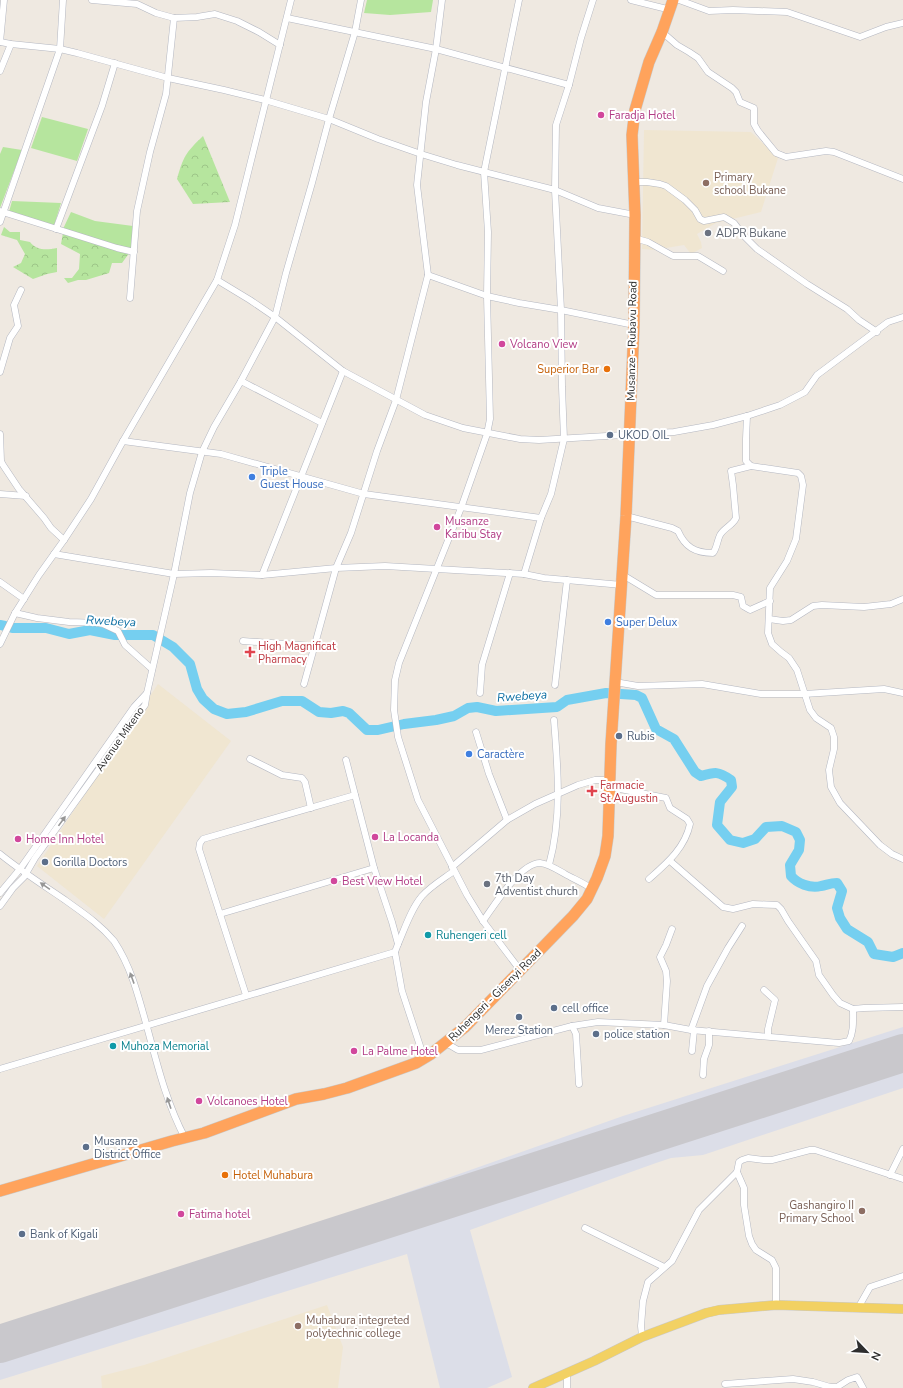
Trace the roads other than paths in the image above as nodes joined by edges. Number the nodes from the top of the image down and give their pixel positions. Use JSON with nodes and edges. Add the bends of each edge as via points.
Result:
{"nodes":[{"id":1,"x":4,"y":0,"type":"edge"},
{"id":2,"x":63,"y":0,"type":"edge"},
{"id":3,"x":92,"y":0,"type":"edge"},
{"id":4,"x":291,"y":0,"type":"edge"},
{"id":5,"x":361,"y":0,"type":"edge"},
{"id":6,"x":442,"y":0,"type":"edge"},
{"id":7,"x":519,"y":0,"type":"edge"},
{"id":8,"x":593,"y":0,"type":"edge"},
{"id":9,"x":630,"y":0,"type":"edge"},
{"id":10,"x":679,"y":0,"type":"edge"},
{"id":11,"x":672,"y":5,"type":"edge"},
{"id":12,"x":174,"y":18,"type":"junction"},
{"id":13,"x":287,"y":18,"type":"junction"},
{"id":14,"x":903,"y":23,"type":"edge"},
{"id":15,"x":355,"y":32,"type":"junction"},
{"id":16,"x":662,"y":32,"type":"junction"},
{"id":17,"x":0,"y":42,"type":"edge"},
{"id":18,"x":11,"y":44,"type":"junction"},
{"id":19,"x":280,"y":45,"type":"junction"},
{"id":20,"x":60,"y":49,"type":"junction"},
{"id":21,"x":436,"y":49,"type":"junction"},
{"id":22,"x":115,"y":63,"type":"junction"},
{"id":23,"x":505,"y":68,"type":"junction"},
{"id":24,"x":0,"y":71,"type":"edge"},
{"id":25,"x":168,"y":78,"type":"junction"},
{"id":26,"x":569,"y":85,"type":"junction"},
{"id":27,"x":265,"y":100,"type":"junction"},
{"id":28,"x":329,"y":119,"type":"junction"},
{"id":29,"x":421,"y":154,"type":"junction"},
{"id":30,"x":484,"y":172,"type":"junction"},
{"id":31,"x":903,"y":179,"type":"edge"},
{"id":32,"x":633,"y":182,"type":"junction"},
{"id":33,"x":555,"y":190,"type":"junction"},
{"id":34,"x":2,"y":211,"type":"edge"},
{"id":35,"x":634,"y":215,"type":"junction"},
{"id":36,"x":0,"y":222,"type":"edge"},
{"id":37,"x":56,"y":229,"type":"junction"},
{"id":38,"x":634,"y":238,"type":"junction"},
{"id":39,"x":134,"y":252,"type":"junction"},
{"id":40,"x":722,"y":271,"type":"dead end"},
{"id":41,"x":428,"y":275,"type":"junction"},
{"id":42,"x":217,"y":280,"type":"junction"},
{"id":43,"x":22,"y":290,"type":"dead end"},
{"id":44,"x":487,"y":296,"type":"junction"},
{"id":45,"x":130,"y":298,"type":"dead end"},
{"id":46,"x":561,"y":310,"type":"junction"},
{"id":47,"x":275,"y":317,"type":"junction"},
{"id":48,"x":903,"y":317,"type":"edge"},
{"id":49,"x":634,"y":325,"type":"junction"},
{"id":50,"x":877,"y":332,"type":"junction"},
{"id":51,"x":343,"y":371,"type":"junction"},
{"id":52,"x":0,"y":372,"type":"edge"},
{"id":53,"x":241,"y":381,"type":"junction"},
{"id":54,"x":396,"y":400,"type":"junction"},
{"id":55,"x":747,"y":416,"type":"junction"},
{"id":56,"x":322,"y":423,"type":"junction"},
{"id":57,"x":0,"y":434,"type":"edge"},
{"id":58,"x":487,"y":434,"type":"junction"},
{"id":59,"x":629,"y":434,"type":"junction"},
{"id":60,"x":564,"y":439,"type":"junction"},
{"id":61,"x":123,"y":441,"type":"junction"},
{"id":62,"x":202,"y":452,"type":"junction"},
{"id":63,"x":751,"y":466,"type":"junction"},
{"id":64,"x":301,"y":476,"type":"junction"},
{"id":65,"x":0,"y":494,"type":"edge"},
{"id":66,"x":364,"y":494,"type":"junction"},
{"id":67,"x":26,"y":496,"type":"junction"},
{"id":68,"x":461,"y":508,"type":"junction"},
{"id":69,"x":626,"y":516,"type":"junction"},
{"id":70,"x":541,"y":518,"type":"junction"},
{"id":71,"x":64,"y":540,"type":"junction"},
{"id":72,"x":54,"y":554,"type":"junction"},
{"id":73,"x":336,"y":568,"type":"junction"},
{"id":74,"x":436,"y":568,"type":"junction"},
{"id":75,"x":510,"y":573,"type":"junction"},
{"id":76,"x":174,"y":574,"type":"junction"},
{"id":77,"x":524,"y":574,"type":"junction"},
{"id":78,"x":262,"y":575,"type":"junction"},
{"id":79,"x":567,"y":580,"type":"junction"},
{"id":80,"x":622,"y":580,"type":"junction"},
{"id":81,"x":0,"y":582,"type":"edge"},
{"id":82,"x":24,"y":599,"type":"junction"},
{"id":83,"x":903,"y":599,"type":"edge"},
{"id":84,"x":770,"y":601,"type":"junction"},
{"id":85,"x":15,"y":613,"type":"junction"},
{"id":86,"x":769,"y":619,"type":"junction"},
{"id":87,"x":244,"y":641,"type":"dead end"},
{"id":88,"x":0,"y":644,"type":"edge"},
{"id":89,"x":314,"y":646,"type":"junction"},
{"id":90,"x":152,"y":669,"type":"junction"},
{"id":91,"x":304,"y":684,"type":"dead end"},
{"id":92,"x":555,"y":685,"type":"dead end"},
{"id":93,"x":615,"y":685,"type":"junction"},
{"id":94,"x":146,"y":693,"type":"junction"},
{"id":95,"x":903,"y":693,"type":"edge"},
{"id":96,"x":480,"y":694,"type":"dead end"},
{"id":97,"x":804,"y":694,"type":"junction"},
{"id":98,"x":614,"y":711,"type":"joint"},
{"id":99,"x":554,"y":720,"type":"dead end"},
{"id":100,"x":476,"y":732,"type":"dead end"},
{"id":101,"x":250,"y":759,"type":"dead end"},
{"id":102,"x":346,"y":760,"type":"dead end"},
{"id":103,"x":610,"y":783,"type":"junction"},
{"id":104,"x":354,"y":795,"type":"junction"},
{"id":105,"x":558,"y":795,"type":"junction"},
{"id":106,"x":311,"y":808,"type":"junction"},
{"id":107,"x":507,"y":820,"type":"junction"},
{"id":108,"x":0,"y":854,"type":"edge"},
{"id":109,"x":903,"y":859,"type":"edge"},
{"id":110,"x":670,"y":861,"type":"junction"},
{"id":111,"x":549,"y":865,"type":"junction"},
{"id":112,"x":374,"y":868,"type":"junction"},
{"id":113,"x":20,"y":869,"type":"junction"},
{"id":114,"x":453,"y":869,"type":"junction"},
{"id":115,"x":26,"y":873,"type":"junction"},
{"id":116,"x":649,"y":879,"type":"dead end"},
{"id":117,"x":592,"y":889,"type":"junction"},
{"id":118,"x":0,"y":893,"type":"edge"},
{"id":119,"x":0,"y":906,"type":"edge"},
{"id":120,"x":220,"y":914,"type":"junction"},
{"id":121,"x":483,"y":921,"type":"junction"},
{"id":122,"x":742,"y":926,"type":"dead end"},
{"id":123,"x":672,"y":929,"type":"dead end"},
{"id":124,"x":398,"y":944,"type":"junction"},
{"id":125,"x":395,"y":952,"type":"junction"},
{"id":126,"x":520,"y":970,"type":"junction"},
{"id":127,"x":764,"y":990,"type":"dead end"},
{"id":128,"x":246,"y":995,"type":"junction"},
{"id":129,"x":903,"y":1008,"type":"edge"},
{"id":130,"x":853,"y":1009,"type":"junction"},
{"id":131,"x":664,"y":1025,"type":"junction"},
{"id":132,"x":146,"y":1026,"type":"junction"},
{"id":133,"x":572,"y":1026,"type":"junction"},
{"id":134,"x":692,"y":1030,"type":"junction"},
{"id":135,"x":709,"y":1031,"type":"junction"},
{"id":136,"x":768,"y":1036,"type":"junction"},
{"id":137,"x":446,"y":1042,"type":"junction"},
{"id":138,"x":692,"y":1051,"type":"dead end"},
{"id":139,"x":424,"y":1058,"type":"junction"},
{"id":140,"x":0,"y":1069,"type":"edge"},
{"id":141,"x":703,"y":1075,"type":"dead end"},
{"id":142,"x":579,"y":1084,"type":"dead end"},
{"id":143,"x":185,"y":1138,"type":"junction"},
{"id":144,"x":903,"y":1149,"type":"edge"},
{"id":145,"x":737,"y":1172,"type":"junction"},
{"id":146,"x":890,"y":1175,"type":"junction"},
{"id":147,"x":903,"y":1179,"type":"edge"},
{"id":148,"x":0,"y":1192,"type":"edge"},
{"id":149,"x":585,"y":1228,"type":"dead end"},
{"id":150,"x":664,"y":1267,"type":"junction"},
{"id":151,"x":903,"y":1276,"type":"edge"},
{"id":152,"x":776,"y":1305,"type":"junction"},
{"id":153,"x":858,"y":1308,"type":"junction"},
{"id":154,"x":903,"y":1309,"type":"edge"},
{"id":155,"x":642,"y":1337,"type":"junction"},
{"id":156,"x":567,"y":1373,"type":"junction"},
{"id":157,"x":725,"y":1384,"type":"dead end"},
{"id":158,"x":813,"y":1385,"type":"edge"},
{"id":159,"x":533,"y":1388,"type":"edge"},
{"id":160,"x":567,"y":1388,"type":"edge"},
{"id":161,"x":863,"y":1388,"type":"edge"}],
"edges":[{"from":1,"to":17,"type":"street"},
{"from":2,"to":20,"type":"street"},
{"from":3,"to":12,"type":"street","via":[[137,4]]},
{"from":4,"to":13,"type":"street"},
{"from":5,"to":15,"type":"street"},
{"from":6,"to":21,"type":"street"},
{"from":7,"to":23,"type":"street"},
{"from":8,"to":26,"type":"street"},
{"from":9,"to":11,"type":"street"},
{"from":10,"to":14,"type":"street","via":[[709,11],[787,12],[860,37],[886,26]]},
{"from":11,"to":16,"type":"highway","name":"Musanze - Rubavu Road"},
{"from":12,"to":19,"type":"street","via":[[215,14],[237,21]]},
{"from":12,"to":25,"type":"street"},
{"from":13,"to":15,"type":"street"},
{"from":13,"to":19,"type":"street"},
{"from":15,"to":21,"type":"street"},
{"from":15,"to":28,"type":"street"},
{"from":16,"to":31,"type":"street","via":[[698,58],[708,72],[732,88],[740,102],[754,108],[754,124],[776,153],[786,157],[834,152]]},
{"from":16,"to":32,"type":"highway","name":"Musanze - Rubavu Road","via":[[648,62],[635,110],[632,135]]},
{"from":17,"to":18,"type":"street"},
{"from":18,"to":20,"type":"street"},
{"from":18,"to":24,"type":"street"},
{"from":19,"to":27,"type":"street"},
{"from":20,"to":22,"type":"street"},
{"from":20,"to":34,"type":"street"},
{"from":21,"to":23,"type":"street"},
{"from":21,"to":29,"type":"street","via":[[426,102]]},
{"from":22,"to":25,"type":"street"},
{"from":22,"to":37,"type":"street","via":[[102,106]]},
{"from":23,"to":26,"type":"street"},
{"from":23,"to":30,"type":"street"},
{"from":25,"to":27,"type":"street"},
{"from":25,"to":39,"type":"street","via":[[137,211]]},
{"from":26,"to":33,"type":"street","via":[[556,125]]},
{"from":27,"to":28,"type":"street"},
{"from":27,"to":42,"type":"street","via":[[234,225]]},
{"from":28,"to":29,"type":"street"},
{"from":28,"to":47,"type":"street"},
{"from":29,"to":30,"type":"street"},
{"from":29,"to":41,"type":"street","via":[[417,185]]},
{"from":30,"to":33,"type":"street"},
{"from":30,"to":44,"type":"street","via":[[488,232]]},
{"from":32,"to":35,"type":"highway","name":"Musanze - Rubavu Road"},
{"from":32,"to":50,"type":"street","via":[[666,186],[685,200],[704,221],[724,217],[734,223],[757,249]]},
{"from":33,"to":35,"type":"street","via":[[598,208]]},
{"from":33,"to":46,"type":"street"},
{"from":34,"to":36,"type":"street"},
{"from":34,"to":37,"type":"street"},
{"from":35,"to":38,"type":"highway","name":"Musanze - Rubavu Road"},
{"from":37,"to":39,"type":"street"},
{"from":38,"to":40,"type":"street","via":[[648,242],[673,256],[698,256]]},
{"from":38,"to":49,"type":"highway","name":"Musanze - Rubavu Road"},
{"from":39,"to":45,"type":"street"},
{"from":41,"to":44,"type":"street"},
{"from":41,"to":54,"type":"street"},
{"from":42,"to":47,"type":"street"},
{"from":42,"to":61,"type":"street"},
{"from":43,"to":52,"type":"street","via":[[14,305],[18,326],[10,338]]},
{"from":44,"to":46,"type":"street"},
{"from":44,"to":58,"type":"street","via":[[490,403]]},
{"from":46,"to":49,"type":"street"},
{"from":46,"to":60,"type":"street"},
{"from":47,"to":51,"type":"street"},
{"from":47,"to":53,"type":"street"},
{"from":48,"to":50,"type":"street","via":[[888,322]]},
{"from":49,"to":59,"type":"highway","name":"Musanze - Rubavu Road"},
{"from":50,"to":55,"type":"street","via":[[817,375],[805,392],[780,405]]},
{"from":51,"to":54,"type":"street"},
{"from":51,"to":56,"type":"street"},
{"from":53,"to":56,"type":"street"},
{"from":53,"to":62,"type":"street"},
{"from":54,"to":58,"type":"street","via":[[425,415]]},
{"from":54,"to":66,"type":"street"},
{"from":55,"to":59,"type":"street","via":[[674,432]]},
{"from":55,"to":63,"type":"street","via":[[746,461]]},
{"from":56,"to":64,"type":"street"},
{"from":57,"to":67,"type":"street","via":[[1,461]]},
{"from":58,"to":60,"type":"street","via":[[520,439]]},
{"from":58,"to":68,"type":"street"},
{"from":59,"to":60,"type":"street"},
{"from":59,"to":69,"type":"highway","name":"Musanze - Rubavu Road"},
{"from":60,"to":70,"type":"street","via":[[551,494]]},
{"from":61,"to":62,"type":"street"},
{"from":61,"to":71,"type":"street","via":[[91,499]]},
{"from":62,"to":64,"type":"street","via":[[221,454]]},
{"from":62,"to":76,"type":"street","via":[[190,493]]},
{"from":63,"to":69,"type":"street","via":[[730,471],[736,518],[734,523],[721,533],[713,553],[703,553],[686,545],[678,531],[672,528]]},
{"from":63,"to":84,"type":"street","via":[[798,473],[803,485],[796,539],[787,561],[770,588]]},
{"from":64,"to":66,"type":"street"},
{"from":64,"to":78,"type":"street"},
{"from":65,"to":67,"type":"street"},
{"from":66,"to":68,"type":"street"},
{"from":66,"to":73,"type":"street"},
{"from":67,"to":71,"type":"street"},
{"from":68,"to":70,"type":"street"},
{"from":68,"to":74,"type":"street"},
{"from":69,"to":80,"type":"highway","name":"Musanze - Rubavu Road"},
{"from":70,"to":77,"type":"street"},
{"from":71,"to":72,"type":"street"},
{"from":72,"to":76,"type":"street"},
{"from":72,"to":82,"type":"street"},
{"from":73,"to":74,"type":"street"},
{"from":73,"to":78,"type":"street"},
{"from":73,"to":89,"type":"street"},
{"from":74,"to":75,"type":"street"},
{"from":74,"to":114,"type":"street","via":[[399,663],[395,680],[394,710],[398,737],[418,800]]},
{"from":75,"to":77,"type":"street"},
{"from":75,"to":96,"type":"street","via":[[482,665]]},
{"from":76,"to":78,"type":"street","via":[[211,572]]},
{"from":76,"to":90,"type":"street"},
{"from":77,"to":79,"type":"street"},
{"from":79,"to":80,"type":"street"},
{"from":79,"to":92,"type":"street"},
{"from":80,"to":84,"type":"street","via":[[656,595],[733,595],[741,597],[743,606],[750,610]]},
{"from":80,"to":93,"type":"highway","name":"Musanze - Rubavu Road"},
{"from":81,"to":82,"type":"street"},
{"from":82,"to":85,"type":"street"},
{"from":83,"to":86,"type":"street","via":[[891,604],[864,607],[813,606],[791,620]]},
{"from":84,"to":86,"type":"street"},
{"from":85,"to":88,"type":"street"},
{"from":85,"to":90,"type":"street","via":[[69,622],[101,623],[118,631],[125,645]]},
{"from":86,"to":97,"type":"street","via":[[768,634],[772,644],[789,658],[797,670]]},
{"from":87,"to":89,"type":"street"},
{"from":89,"to":91,"type":"street"},
{"from":90,"to":94,"type":"street"},
{"from":93,"to":97,"type":"street","via":[[702,684],[762,694]]},
{"from":93,"to":98,"type":"highway","name":"Musanze - Rubavu Road"},
{"from":94,"to":113,"type":"street","name":"Avenue Mikeno"},
{"from":115,"to":94,"type":"street","name":"Avenue Mikeno","one_way":true,"via":[[145,706]]},
{"from":95,"to":97,"type":"street","via":[[884,689]]},
{"from":97,"to":109,"type":"street","via":[[810,710],[816,718],[831,728],[834,737],[829,770],[831,787],[840,803],[880,845]]},
{"from":98,"to":103,"type":"highway","name":"Ruhengeri - Gisenyi Road"},
{"from":99,"to":105,"type":"street"},
{"from":100,"to":107,"type":"street"},
{"from":101,"to":106,"type":"street","via":[[282,774],[302,778]]},
{"from":102,"to":104,"type":"street"},
{"from":103,"to":105,"type":"street","via":[[595,780]]},
{"from":103,"to":110,"type":"street","via":[[666,798],[670,808],[687,819],[690,824],[688,832]]},
{"from":103,"to":117,"type":"highway","name":"Ruhengeri - Gisenyi Road","via":[[605,856]]},
{"from":104,"to":106,"type":"street"},
{"from":104,"to":112,"type":"street"},
{"from":105,"to":107,"type":"street","via":[[535,804]]},
{"from":105,"to":111,"type":"street","via":[[556,830]]},
{"from":106,"to":120,"type":"street","via":[[203,839],[199,849]]},
{"from":107,"to":114,"type":"street"},
{"from":108,"to":113,"type":"street"},
{"from":110,"to":116,"type":"street"},
{"from":110,"to":130,"type":"street","via":[[724,907],[733,909],[753,904],[777,905],[816,961],[819,975],[833,995],[840,1003]]},
{"from":111,"to":117,"type":"street"},
{"from":111,"to":121,"type":"street","via":[[540,863],[526,868]]},
{"from":112,"to":120,"type":"street"},
{"from":112,"to":124,"type":"street"},
{"from":113,"to":115,"type":"street"},
{"from":113,"to":118,"type":"street","name":"Avenue Mikeno"},
{"from":114,"to":121,"type":"street"},
{"from":114,"to":124,"type":"street","via":[[415,906]]},
{"from":115,"to":119,"type":"street","name":"Avenue Mikeno"},
{"from":132,"to":115,"type":"street","one_way":true,"via":[[128,966],[114,941],[87,914]]},
{"from":117,"to":126,"type":"highway","name":"Ruhengeri - Gisenyi Road","via":[[573,916]]},
{"from":120,"to":128,"type":"street"},
{"from":121,"to":126,"type":"street"},
{"from":122,"to":134,"type":"street","via":[[707,986]]},
{"from":123,"to":131,"type":"street","via":[[660,957],[667,981]]},
{"from":124,"to":125,"type":"street"},
{"from":125,"to":128,"type":"street"},
{"from":125,"to":139,"type":"street","via":[[402,991]]},
{"from":126,"to":137,"type":"highway","name":"Ruhengeri - Gisenyi Road","via":[[465,1027]]},
{"from":127,"to":136,"type":"street","via":[[775,1000]]},
{"from":128,"to":132,"type":"street"},
{"from":129,"to":130,"type":"street"},
{"from":130,"to":136,"type":"street","via":[[849,1042]]},
{"from":131,"to":133,"type":"street","via":[[598,1022]]},
{"from":131,"to":134,"type":"street"},
{"from":132,"to":140,"type":"street"},
{"from":143,"to":132,"type":"street","one_way":true,"via":[[173,1113]]},
{"from":133,"to":137,"type":"street","via":[[481,1050],[458,1050]]},
{"from":133,"to":142,"type":"street","via":[[576,1034]]},
{"from":134,"to":135,"type":"street"},
{"from":134,"to":138,"type":"street"},
{"from":135,"to":136,"type":"street"},
{"from":135,"to":141,"type":"street"},
{"from":137,"to":139,"type":"highway","name":"Ruhengeri - Gisenyi Road"},
{"from":139,"to":143,"type":"highway","name":"Ruhengeri - Gisenyi Road","via":[[347,1088],[296,1099]]},
{"from":143,"to":148,"type":"highway","name":"Ruhengeri - Gisenyi Road"},
{"from":144,"to":146,"type":"street"},
{"from":145,"to":146,"type":"street","via":[[739,1162],[748,1158],[772,1160],[815,1150]]},
{"from":145,"to":150,"type":"street","via":[[699,1210],[672,1261]]},
{"from":145,"to":152,"type":"street","via":[[744,1188],[744,1205],[752,1244],[756,1250],[772,1260],[776,1268]]},
{"from":146,"to":147,"type":"street"},
{"from":149,"to":150,"type":"street"},
{"from":150,"to":155,"type":"street","via":[[648,1282],[645,1290],[642,1302]]},
{"from":151,"to":153,"type":"street","via":[[870,1287]]},
{"from":152,"to":153,"type":"main road"},
{"from":152,"to":155,"type":"main road","via":[[713,1311]]},
{"from":153,"to":154,"type":"main road"},
{"from":155,"to":156,"type":"main road"},
{"from":156,"to":159,"type":"main road"},
{"from":156,"to":160,"type":"street"},
{"from":157,"to":158,"type":"street","via":[[793,1379]]},
{"from":158,"to":161,"type":"street","via":[[837,1387],[857,1377]]}]}
